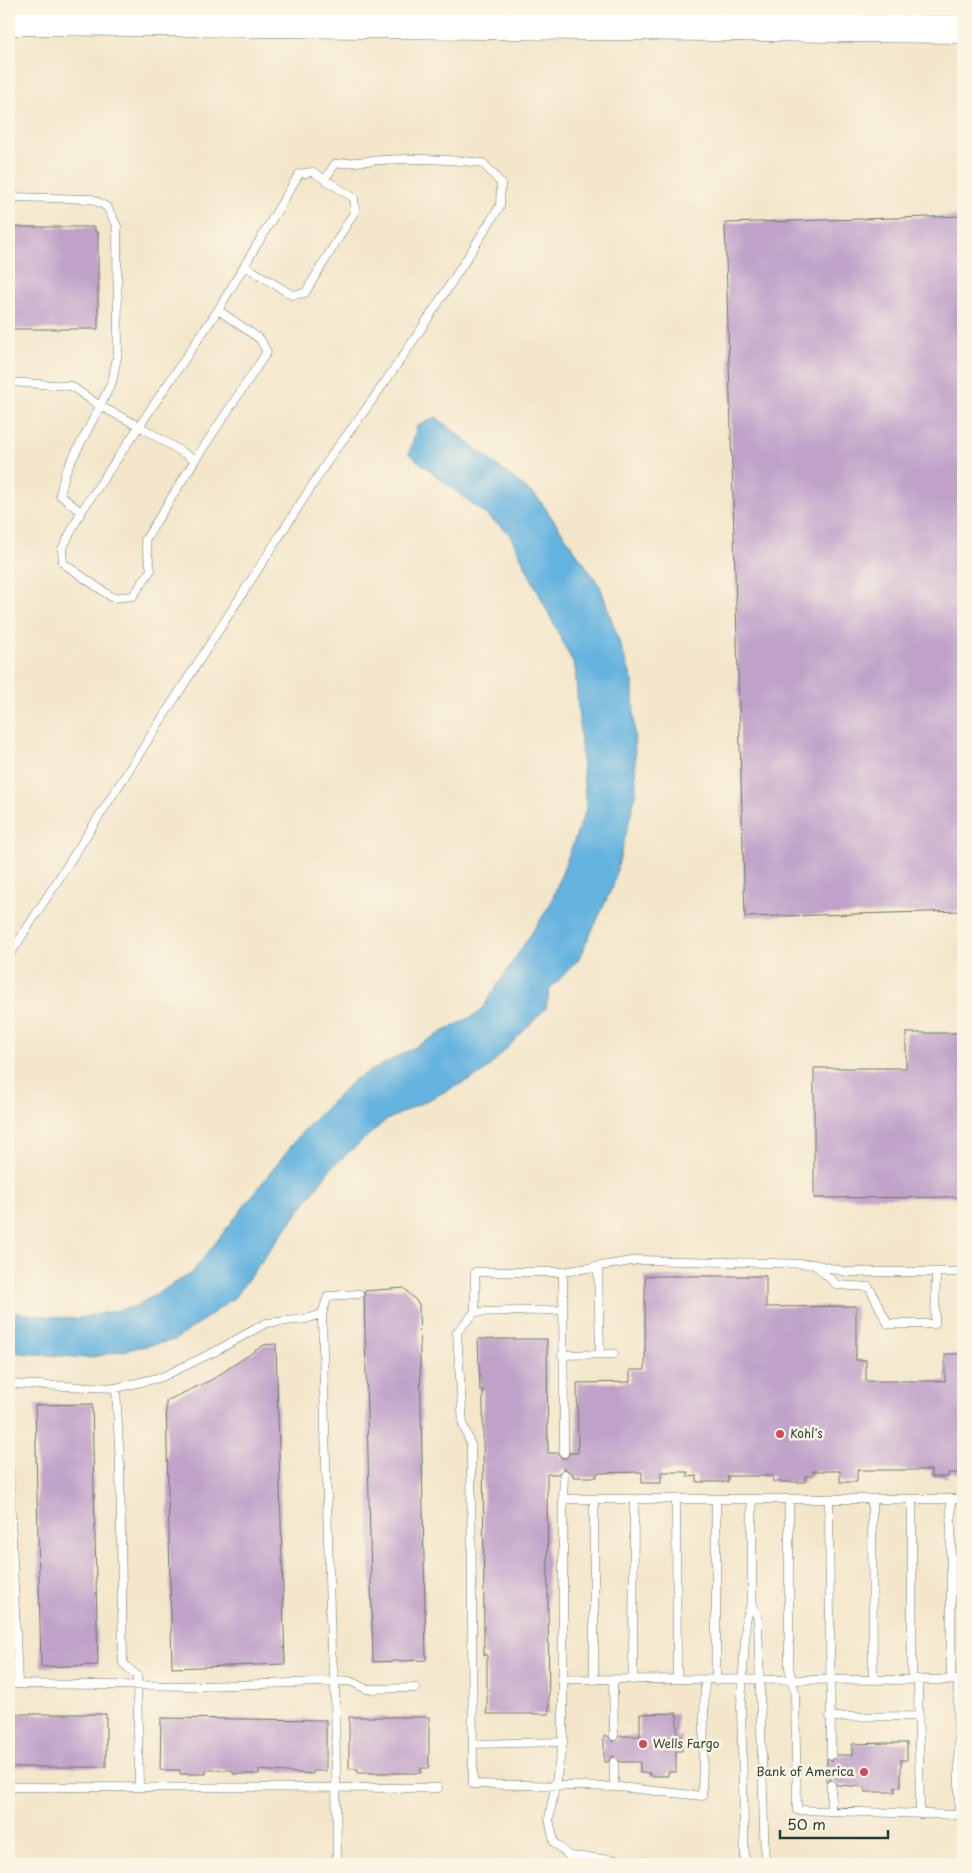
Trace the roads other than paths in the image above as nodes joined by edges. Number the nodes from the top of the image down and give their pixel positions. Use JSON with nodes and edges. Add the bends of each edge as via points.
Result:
{"nodes":[{"id":1,"x":9,"y":21,"type":"edge"},
{"id":2,"x":963,"y":29,"type":"edge"},
{"id":3,"x":325,"y":179,"type":"junction"},
{"id":4,"x":9,"y":197,"type":"edge"},
{"id":5,"x":245,"y":266,"type":"junction"},
{"id":6,"x":218,"y":310,"type":"junction"},
{"id":7,"x":9,"y":382,"type":"edge"},
{"id":8,"x":100,"y":406,"type":"junction"},
{"id":9,"x":139,"y":426,"type":"junction"},
{"id":10,"x":195,"y":460,"type":"junction"},
{"id":11,"x":81,"y":512,"type":"junction"},
{"id":12,"x":9,"y":956,"type":"edge"},
{"id":13,"x":813,"y":1264,"type":"junction"},
{"id":14,"x":598,"y":1268,"type":"junction"},
{"id":15,"x":563,"y":1272,"type":"junction"},
{"id":16,"x":936,"y":1272,"type":"junction"},
{"id":17,"x":963,"y":1272,"type":"edge"},
{"id":18,"x":359,"y":1294,"type":"dead end"},
{"id":19,"x":562,"y":1310,"type":"junction"},
{"id":20,"x":475,"y":1312,"type":"junction"},
{"id":21,"x":322,"y":1314,"type":"junction"},
{"id":22,"x":600,"y":1354,"type":"junction"},
{"id":23,"x":614,"y":1354,"type":"dead end"},
{"id":24,"x":562,"y":1355,"type":"junction"},
{"id":25,"x":9,"y":1384,"type":"edge"},
{"id":26,"x":116,"y":1388,"type":"junction"},
{"id":27,"x":564,"y":1453,"type":"dead end"},
{"id":28,"x":9,"y":1468,"type":"edge"},
{"id":29,"x":564,"y":1474,"type":"dead end"},
{"id":30,"x":563,"y":1499,"type":"junction"},
{"id":31,"x":594,"y":1499,"type":"junction"},
{"id":32,"x":752,"y":1499,"type":"junction"},
{"id":33,"x":789,"y":1499,"type":"junction"},
{"id":34,"x":829,"y":1499,"type":"junction"},
{"id":35,"x":872,"y":1499,"type":"junction"},
{"id":36,"x":912,"y":1499,"type":"junction"},
{"id":37,"x":951,"y":1499,"type":"junction"},
{"id":38,"x":963,"y":1499,"type":"edge"},
{"id":39,"x":634,"y":1500,"type":"junction"},
{"id":40,"x":676,"y":1500,"type":"junction"},
{"id":41,"x":716,"y":1500,"type":"junction"},
{"id":42,"x":752,"y":1600,"type":"junction"},
{"id":43,"x":677,"y":1679,"type":"junction"},
{"id":44,"x":829,"y":1679,"type":"junction"},
{"id":45,"x":872,"y":1679,"type":"junction"},
{"id":46,"x":915,"y":1679,"type":"junction"},
{"id":47,"x":562,"y":1680,"type":"junction"},
{"id":48,"x":594,"y":1680,"type":"junction"},
{"id":49,"x":613,"y":1680,"type":"junction"},
{"id":50,"x":633,"y":1680,"type":"junction"},
{"id":51,"x":705,"y":1680,"type":"junction"},
{"id":52,"x":716,"y":1680,"type":"junction"},
{"id":53,"x":744,"y":1680,"type":"junction"},
{"id":54,"x":759,"y":1680,"type":"junction"},
{"id":55,"x":792,"y":1680,"type":"junction"},
{"id":56,"x":957,"y":1680,"type":"edge"},
{"id":57,"x":335,"y":1682,"type":"junction"},
{"id":58,"x":9,"y":1684,"type":"edge"},
{"id":59,"x":18,"y":1684,"type":"junction"},
{"id":60,"x":138,"y":1686,"type":"junction"},
{"id":61,"x":416,"y":1688,"type":"dead end"},
{"id":62,"x":919,"y":1716,"type":"junction"},
{"id":63,"x":830,"y":1717,"type":"junction"},
{"id":64,"x":614,"y":1736,"type":"dead end"},
{"id":65,"x":563,"y":1742,"type":"junction"},
{"id":66,"x":472,"y":1744,"type":"junction"},
{"id":67,"x":831,"y":1755,"type":"dead end"},
{"id":68,"x":614,"y":1762,"type":"dead end"},
{"id":69,"x":831,"y":1785,"type":"dead end"},
{"id":70,"x":554,"y":1786,"type":"junction"},
{"id":71,"x":9,"y":1787,"type":"edge"},
{"id":72,"x":139,"y":1787,"type":"junction"},
{"id":73,"x":614,"y":1787,"type":"junction"},
{"id":74,"x":336,"y":1788,"type":"junction"},
{"id":75,"x":438,"y":1788,"type":"dead end"},
{"id":76,"x":831,"y":1811,"type":"junction"},
{"id":77,"x":920,"y":1814,"type":"junction"},
{"id":78,"x":336,"y":1864,"type":"edge"},
{"id":79,"x":668,"y":1864,"type":"edge"},
{"id":80,"x":745,"y":1864,"type":"edge"},
{"id":81,"x":765,"y":1864,"type":"edge"}],
"edges":[{"from":1,"to":2,"type":"highway"},
{"from":3,"to":5,"type":"lane","via":[[313,172],[299,174]]},
{"from":3,"to":5,"type":"lane","via":[[354,198],[355,211],[305,293],[292,295]]},
{"from":3,"to":12,"type":"lane","via":[[335,164],[378,159],[431,158],[483,163],[500,184],[500,206],[395,367],[333,453]]},
{"from":4,"to":8,"type":"lane","via":[[92,199],[107,207],[117,226],[118,352],[112,382]]},
{"from":5,"to":6,"type":"lane"},
{"from":6,"to":9,"type":"lane"},
{"from":6,"to":10,"type":"lane","via":[[260,340],[268,352]]},
{"from":7,"to":8,"type":"lane","via":[[72,386]]},
{"from":8,"to":9,"type":"lane"},
{"from":8,"to":11,"type":"lane","via":[[65,473],[60,495]]},
{"from":9,"to":10,"type":"lane"},
{"from":9,"to":11,"type":"lane"},
{"from":10,"to":11,"type":"lane","via":[[145,540],[151,570],[133,596],[113,598],[63,563],[62,549]]},
{"from":13,"to":14,"type":"lane","via":[[638,1260]]},
{"from":13,"to":16,"type":"lane","via":[[847,1272]]},
{"from":13,"to":16,"type":"lane","via":[[837,1285],[869,1286],[888,1324],[935,1324]]},
{"from":14,"to":15,"type":"lane"},
{"from":14,"to":22,"type":"lane"},
{"from":15,"to":19,"type":"lane"},
{"from":15,"to":20,"type":"lane","via":[[475,1272]]},
{"from":16,"to":17,"type":"lane"},
{"from":18,"to":21,"type":"lane","via":[[328,1296]]},
{"from":19,"to":20,"type":"lane"},
{"from":19,"to":24,"type":"lane"},
{"from":20,"to":66,"type":"lane","via":[[457,1332],[463,1425],[471,1445]]},
{"from":21,"to":26,"type":"lane","via":[[306,1320],[266,1323],[162,1377]]},
{"from":21,"to":57,"type":"lane","via":[[331,1650]]},
{"from":22,"to":23,"type":"lane"},
{"from":22,"to":24,"type":"lane"},
{"from":24,"to":27,"type":"lane"},
{"from":25,"to":26,"type":"lane"},
{"from":26,"to":60,"type":"lane","via":[[123,1664],[137,1676]]},
{"from":28,"to":59,"type":"lane"},
{"from":29,"to":30,"type":"lane"},
{"from":30,"to":31,"type":"lane"},
{"from":30,"to":47,"type":"lane"},
{"from":31,"to":39,"type":"lane"},
{"from":31,"to":48,"type":"lane"},
{"from":32,"to":33,"type":"lane"},
{"from":32,"to":41,"type":"lane"},
{"from":32,"to":42,"type":"lane"},
{"from":33,"to":34,"type":"lane"},
{"from":33,"to":55,"type":"lane"},
{"from":34,"to":35,"type":"lane"},
{"from":34,"to":44,"type":"lane"},
{"from":35,"to":36,"type":"lane"},
{"from":35,"to":45,"type":"lane"},
{"from":36,"to":37,"type":"lane"},
{"from":36,"to":46,"type":"lane"},
{"from":37,"to":38,"type":"lane"},
{"from":37,"to":56,"type":"lane"},
{"from":39,"to":40,"type":"lane"},
{"from":39,"to":50,"type":"lane"},
{"from":40,"to":41,"type":"lane"},
{"from":40,"to":43,"type":"lane"},
{"from":41,"to":52,"type":"lane"},
{"from":42,"to":53,"type":"lane","via":[[746,1620]]},
{"from":42,"to":54,"type":"lane","via":[[758,1620]]},
{"from":43,"to":50,"type":"lane"},
{"from":43,"to":51,"type":"lane"},
{"from":44,"to":45,"type":"lane"},
{"from":44,"to":55,"type":"lane"},
{"from":44,"to":63,"type":"lane"},
{"from":45,"to":46,"type":"lane"},
{"from":46,"to":56,"type":"lane"},
{"from":46,"to":62,"type":"lane"},
{"from":47,"to":48,"type":"lane"},
{"from":47,"to":65,"type":"lane"},
{"from":48,"to":49,"type":"lane"},
{"from":49,"to":50,"type":"lane"},
{"from":49,"to":64,"type":"lane"},
{"from":51,"to":52,"type":"lane"},
{"from":51,"to":73,"type":"lane","via":[[702,1796]]},
{"from":52,"to":53,"type":"lane"},
{"from":53,"to":54,"type":"lane"},
{"from":53,"to":80,"type":"lane","via":[[741,1706]]},
{"from":54,"to":55,"type":"lane"},
{"from":54,"to":81,"type":"lane"},
{"from":55,"to":76,"type":"lane","via":[[797,1810]]},
{"from":56,"to":77,"type":"lane","via":[[959,1815]]},
{"from":57,"to":60,"type":"lane"},
{"from":57,"to":61,"type":"lane","via":[[350,1681],[366,1689]]},
{"from":57,"to":74,"type":"lane"},
{"from":58,"to":59,"type":"lane"},
{"from":59,"to":60,"type":"lane"},
{"from":60,"to":72,"type":"lane"},
{"from":62,"to":63,"type":"lane"},
{"from":62,"to":77,"type":"lane"},
{"from":63,"to":67,"type":"lane"},
{"from":65,"to":66,"type":"lane"},
{"from":65,"to":70,"type":"lane"},
{"from":66,"to":70,"type":"lane","via":[[473,1784]]},
{"from":68,"to":73,"type":"lane"},
{"from":69,"to":76,"type":"lane"},
{"from":70,"to":73,"type":"lane"},
{"from":70,"to":79,"type":"lane","via":[[550,1827],[554,1842],[569,1856]]},
{"from":71,"to":72,"type":"lane"},
{"from":72,"to":74,"type":"lane"},
{"from":74,"to":75,"type":"lane"},
{"from":74,"to":78,"type":"lane"},
{"from":76,"to":77,"type":"lane"}]}
